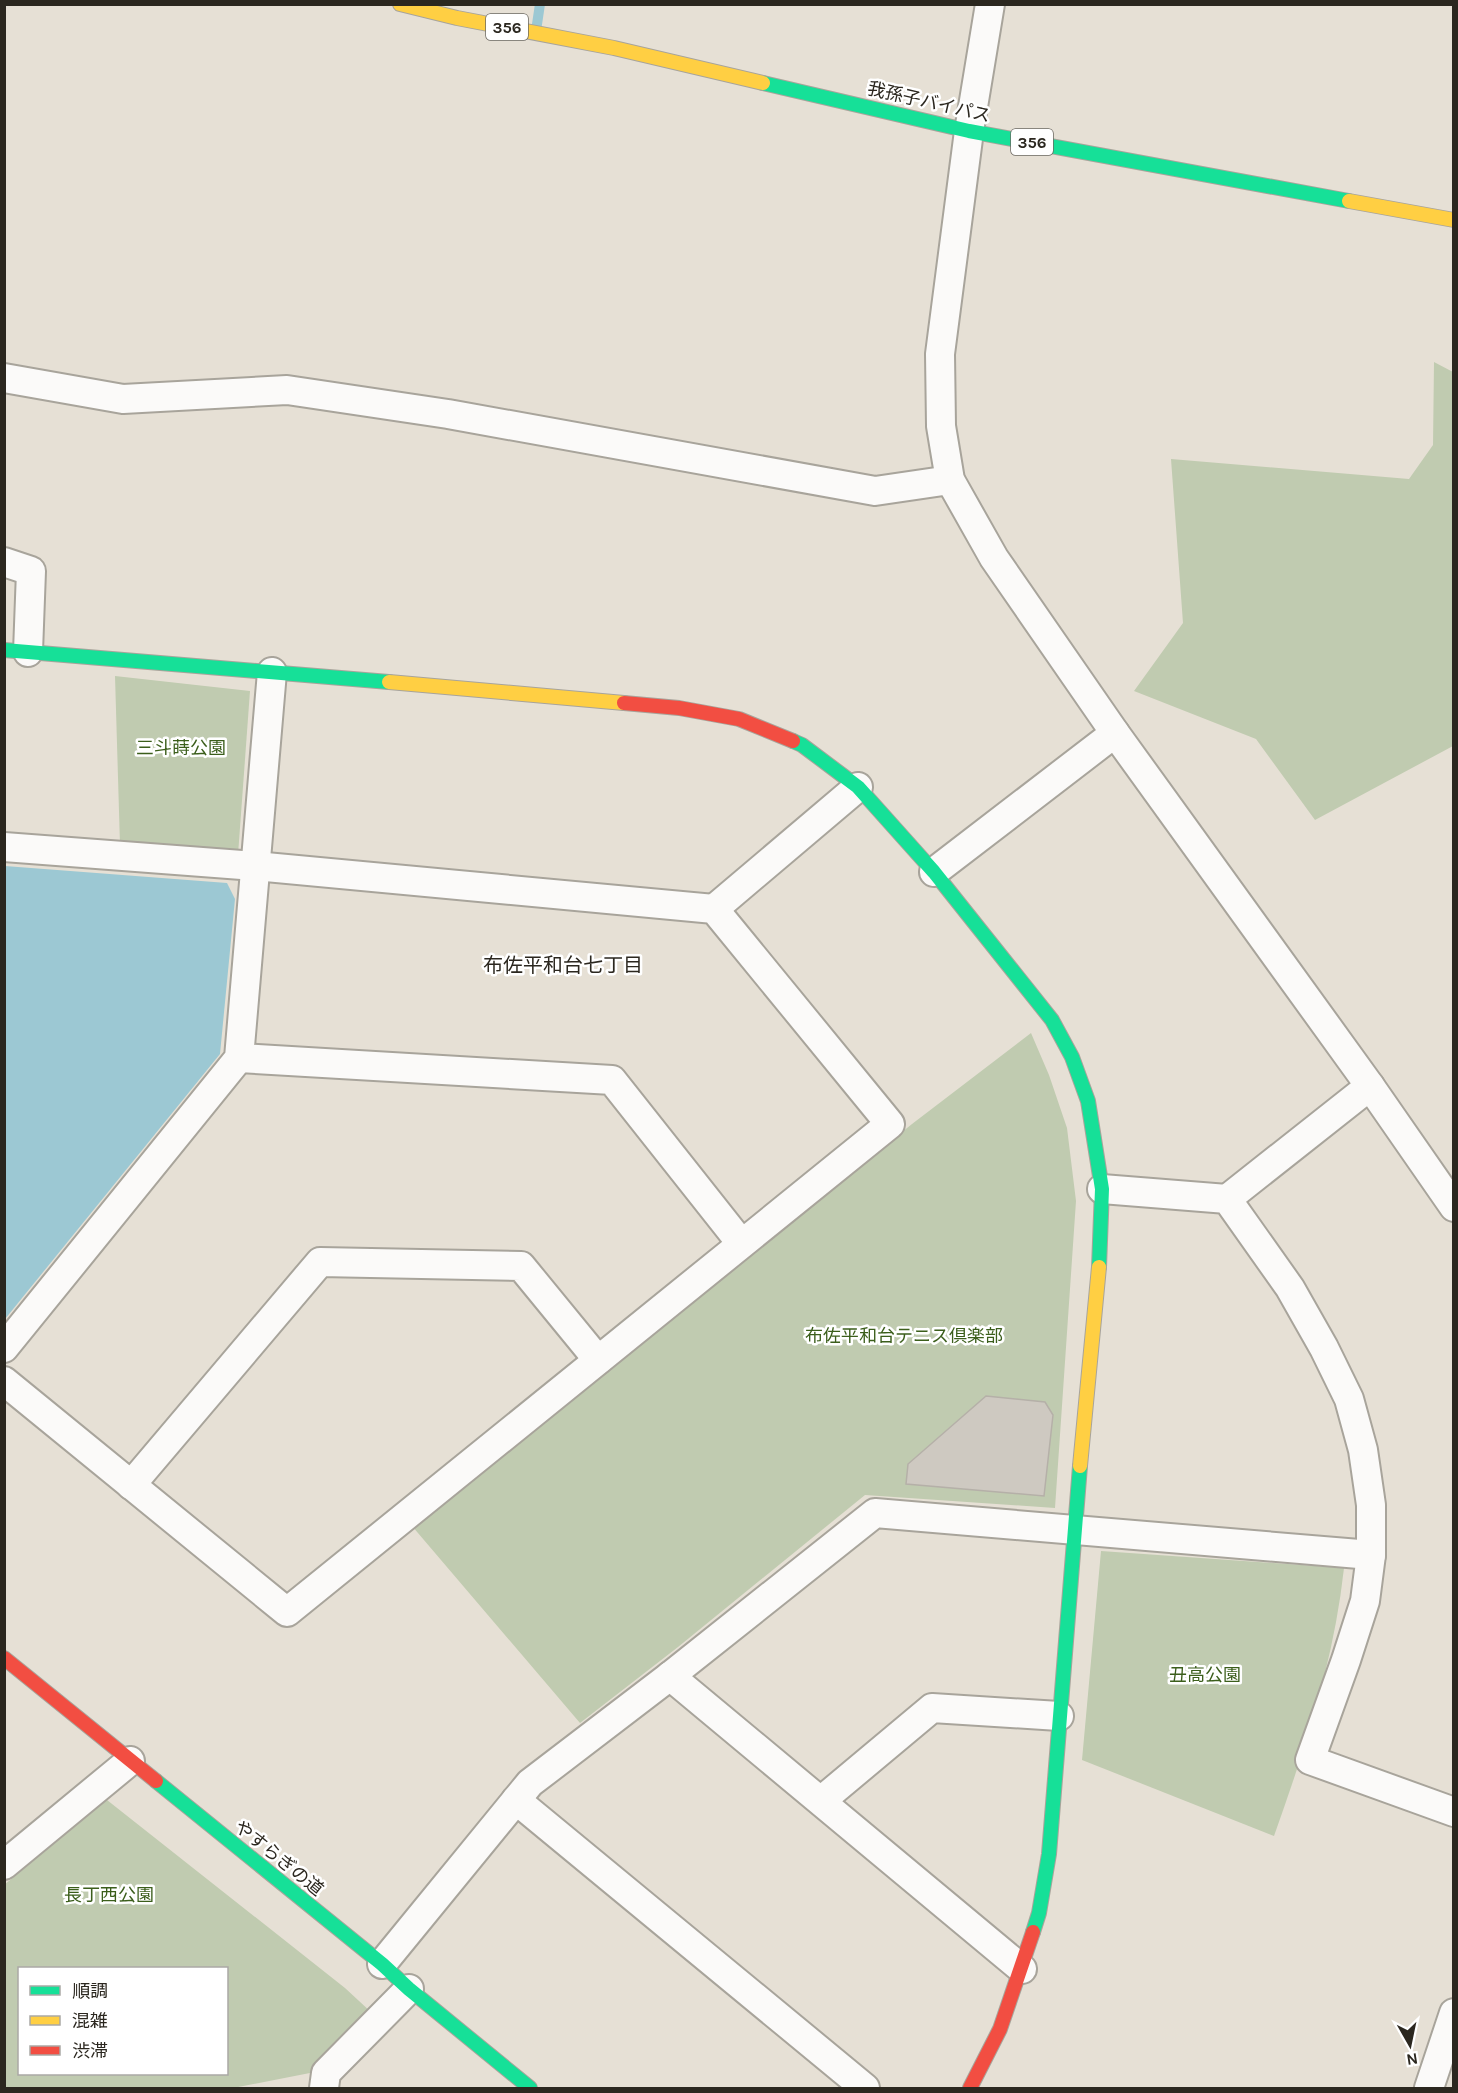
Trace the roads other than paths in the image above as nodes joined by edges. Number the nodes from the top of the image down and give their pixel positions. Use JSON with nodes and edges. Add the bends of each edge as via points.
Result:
{"nodes":[{"id":1,"x":400,"y":4,"type":"edge"},
{"id":2,"x":990,"y":4,"type":"edge"},
{"id":3,"x":969,"y":131,"type":"junction"},
{"id":4,"x":1454,"y":220,"type":"edge"},
{"id":5,"x":4,"y":378,"type":"edge"},
{"id":6,"x":950,"y":480,"type":"junction"},
{"id":7,"x":4,"y":562,"type":"edge"},
{"id":8,"x":16,"y":651,"type":"edge"},
{"id":9,"x":272,"y":672,"type":"junction"},
{"id":10,"x":1115,"y":733,"type":"junction"},
{"id":11,"x":858,"y":787,"type":"junction"},
{"id":12,"x":4,"y":847,"type":"edge"},
{"id":13,"x":255,"y":866,"type":"junction"},
{"id":14,"x":934,"y":872,"type":"junction"},
{"id":15,"x":714,"y":909,"type":"junction"},
{"id":16,"x":239,"y":1058,"type":"junction"},
{"id":17,"x":1370,"y":1086,"type":"junction"},
{"id":18,"x":1102,"y":1189,"type":"junction"},
{"id":19,"x":1227,"y":1199,"type":"junction"},
{"id":20,"x":1454,"y":1207,"type":"edge"},
{"id":21,"x":741,"y":1243,"type":"junction"},
{"id":22,"x":4,"y":1348,"type":"edge"},
{"id":23,"x":598,"y":1360,"type":"junction"},
{"id":24,"x":4,"y":1381,"type":"edge"},
{"id":25,"x":131,"y":1485,"type":"junction"},
{"id":26,"x":1074,"y":1529,"type":"junction"},
{"id":27,"x":1371,"y":1555,"type":"junction"},
{"id":28,"x":4,"y":1658,"type":"edge"},
{"id":29,"x":670,"y":1676,"type":"junction"},
{"id":30,"x":1059,"y":1716,"type":"junction"},
{"id":31,"x":130,"y":1761,"type":"junction"},
{"id":32,"x":516,"y":1800,"type":"junction"},
{"id":33,"x":822,"y":1800,"type":"junction"},
{"id":34,"x":1454,"y":1812,"type":"edge"},
{"id":35,"x":4,"y":1865,"type":"edge"},
{"id":36,"x":382,"y":1964,"type":"junction"},
{"id":37,"x":1022,"y":1969,"type":"junction"},
{"id":38,"x":409,"y":1989,"type":"junction"},
{"id":39,"x":1454,"y":2013,"type":"edge"},
{"id":40,"x":324,"y":2088,"type":"edge"},
{"id":41,"x":530,"y":2088,"type":"edge"},
{"id":42,"x":866,"y":2088,"type":"edge"},
{"id":43,"x":970,"y":2088,"type":"edge"},
{"id":44,"x":1429,"y":2088,"type":"edge"}],
"edges":[{"from":1,"to":3,"type":"main road","name":"我孫子バイパス","number":"356","via":[[614,48]]},
{"from":2,"to":3,"type":"street"},
{"from":3,"to":4,"type":"main road","name":"我孫子バイパス","number":"356"},
{"from":3,"to":6,"type":"street","via":[[940,354],[941,426]]},
{"from":5,"to":6,"type":"street","via":[[123,399],[287,390],[448,414],[875,491]]},
{"from":6,"to":10,"type":"street","via":[[994,558]]},
{"from":7,"to":8,"type":"street","via":[[31,571]]},
{"from":8,"to":9,"type":"main road"},
{"from":9,"to":11,"type":"main road","via":[[680,708],[739,719],[802,745]]},
{"from":9,"to":13,"type":"street"},
{"from":10,"to":14,"type":"street"},
{"from":10,"to":17,"type":"street"},
{"from":11,"to":14,"type":"main road"},
{"from":11,"to":15,"type":"street"},
{"from":12,"to":13,"type":"street"},
{"from":13,"to":15,"type":"street"},
{"from":13,"to":16,"type":"street"},
{"from":14,"to":18,"type":"main road","via":[[1052,1020],[1072,1057],[1088,1101]]},
{"from":15,"to":21,"type":"street","via":[[890,1124]]},
{"from":16,"to":21,"type":"street","via":[[612,1080]]},
{"from":16,"to":22,"type":"street"},
{"from":17,"to":19,"type":"street"},
{"from":17,"to":20,"type":"street"},
{"from":18,"to":19,"type":"street"},
{"from":18,"to":26,"type":"main road","via":[[1101,1245]]},
{"from":19,"to":27,"type":"street","via":[[1290,1288],[1349,1399],[1363,1450],[1371,1505]]},
{"from":21,"to":23,"type":"street"},
{"from":23,"to":25,"type":"street","via":[[287,1612]]},
{"from":23,"to":25,"type":"street","via":[[521,1266],[320,1262]]},
{"from":24,"to":25,"type":"street"},
{"from":26,"to":27,"type":"street"},
{"from":26,"to":29,"type":"street","via":[[875,1513]]},
{"from":26,"to":30,"type":"main road"},
{"from":27,"to":34,"type":"street","via":[[1365,1601],[1310,1760]]},
{"from":28,"to":31,"type":"main road","name":"やすらぎの道"},
{"from":29,"to":32,"type":"street","via":[[530,1783]]},
{"from":29,"to":33,"type":"street"},
{"from":30,"to":33,"type":"street","via":[[932,1708]]},
{"from":30,"to":37,"type":"main road","via":[[1049,1854],[1039,1913]]},
{"from":31,"to":35,"type":"street"},
{"from":31,"to":36,"type":"main road","name":"やすらぎの道"},
{"from":32,"to":36,"type":"street"},
{"from":32,"to":42,"type":"street"},
{"from":33,"to":37,"type":"street"},
{"from":36,"to":38,"type":"main road","name":"やすらぎの道"},
{"from":37,"to":43,"type":"main road","via":[[1000,2029]]},
{"from":38,"to":40,"type":"street","via":[[326,2073]]},
{"from":38,"to":41,"type":"main road","name":"やすらぎの道"},
{"from":39,"to":44,"type":"street"}]}
